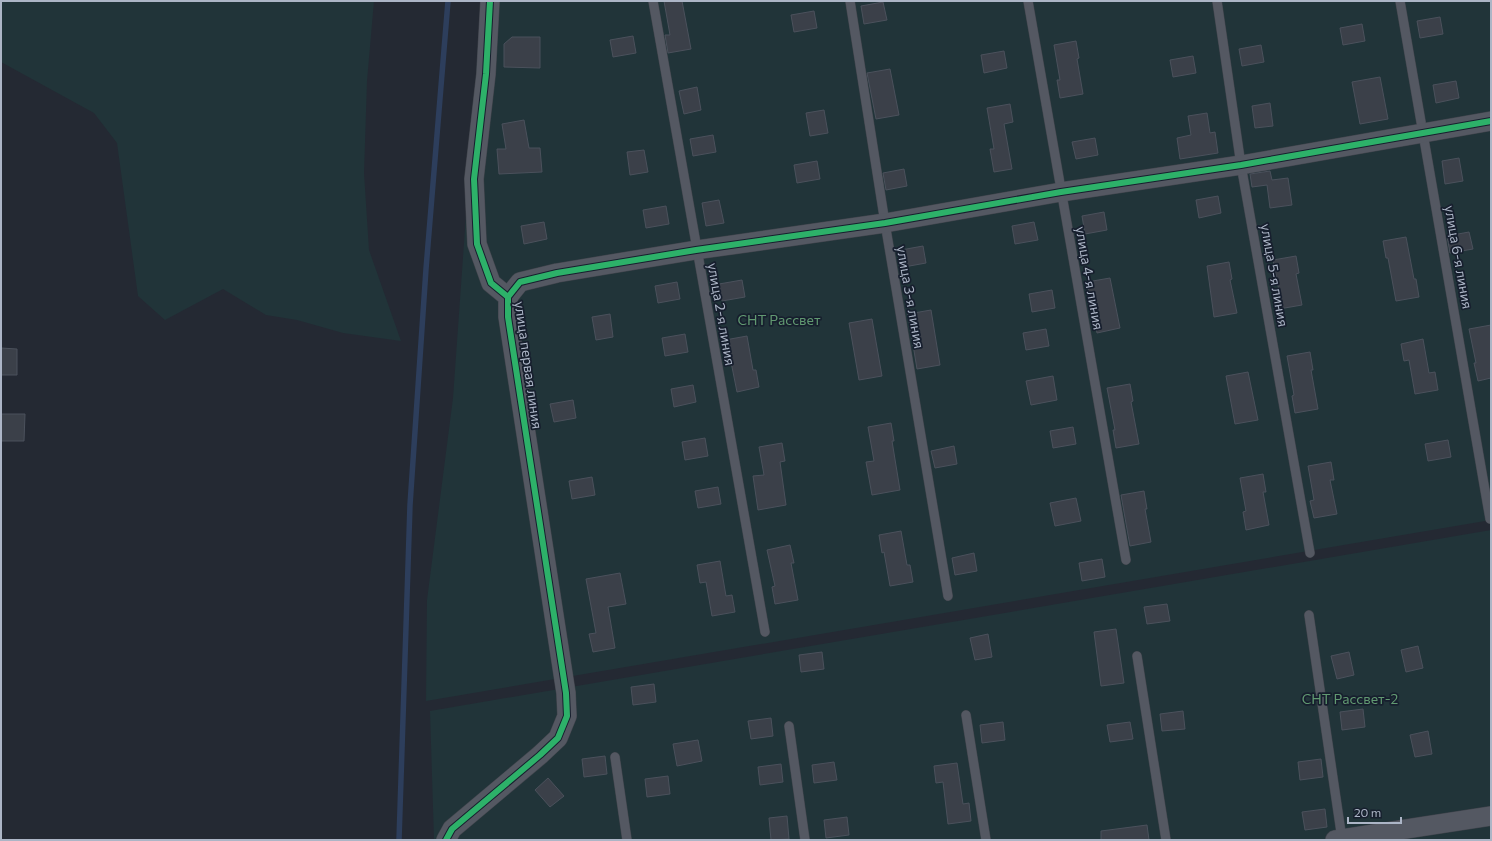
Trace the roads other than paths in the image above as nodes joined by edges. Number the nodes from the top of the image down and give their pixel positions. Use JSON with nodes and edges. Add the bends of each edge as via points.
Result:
{"nodes":[{"id":1,"x":490,"y":1,"type":"edge"},
{"id":2,"x":653,"y":1,"type":"edge"},
{"id":3,"x":850,"y":1,"type":"edge"},
{"id":4,"x":1028,"y":1,"type":"edge"},
{"id":5,"x":1217,"y":1,"type":"edge"},
{"id":6,"x":1400,"y":1,"type":"edge"},
{"id":7,"x":1491,"y":121,"type":"edge"},
{"id":8,"x":1423,"y":132,"type":"junction"},
{"id":9,"x":1242,"y":164,"type":"junction"},
{"id":10,"x":1061,"y":192,"type":"junction"},
{"id":11,"x":885,"y":223,"type":"junction"},
{"id":12,"x":696,"y":250,"type":"junction"},
{"id":13,"x":508,"y":297,"type":"junction"},
{"id":14,"x":1490,"y":519,"type":"edge"},
{"id":15,"x":1310,"y":553,"type":"dead end"},
{"id":16,"x":1126,"y":560,"type":"dead end"},
{"id":17,"x":948,"y":596,"type":"dead end"},
{"id":18,"x":1309,"y":616,"type":"dead end"},
{"id":19,"x":765,"y":632,"type":"dead end"},
{"id":20,"x":1137,"y":656,"type":"dead end"},
{"id":21,"x":966,"y":715,"type":"dead end"},
{"id":22,"x":789,"y":726,"type":"dead end"},
{"id":23,"x":615,"y":757,"type":"dead end"},
{"id":24,"x":1491,"y":816,"type":"edge"},
{"id":25,"x":1338,"y":839,"type":"edge"},
{"id":26,"x":446,"y":840,"type":"edge"},
{"id":27,"x":627,"y":840,"type":"edge"},
{"id":28,"x":805,"y":840,"type":"edge"},
{"id":29,"x":986,"y":840,"type":"edge"},
{"id":30,"x":1166,"y":840,"type":"edge"}],
"edges":[{"from":1,"to":13,"type":"street","name":"улица первая линия","via":[[486,74],[474,178],[477,244],[491,283]]},
{"from":2,"to":12,"type":"lane","name":"улица 2-я линия"},
{"from":3,"to":11,"type":"lane","name":"улица 3-я линия"},
{"from":4,"to":10,"type":"lane","name":"улица 4-я линия"},
{"from":5,"to":9,"type":"lane","name":"улица 5-я линия"},
{"from":6,"to":8,"type":"lane","name":"улица 6-я линия"},
{"from":7,"to":8,"type":"street"},
{"from":8,"to":9,"type":"street"},
{"from":8,"to":14,"type":"lane","name":"улица 6-я линия"},
{"from":9,"to":10,"type":"street"},
{"from":9,"to":15,"type":"lane","name":"улица 5-я линия"},
{"from":10,"to":11,"type":"street"},
{"from":10,"to":16,"type":"lane","name":"улица 4-я линия"},
{"from":11,"to":12,"type":"street"},
{"from":11,"to":17,"type":"lane","name":"улица 3-я линия"},
{"from":12,"to":13,"type":"street","via":[[557,273],[520,282]]},
{"from":12,"to":19,"type":"lane","name":"улица 2-я линия"},
{"from":13,"to":26,"type":"street","name":"улица первая линия","via":[[508,317],[566,693],[567,716],[558,738],[452,829]]},
{"from":18,"to":25,"type":"lane"},
{"from":20,"to":30,"type":"lane"},
{"from":21,"to":29,"type":"lane"},
{"from":22,"to":28,"type":"lane"},
{"from":23,"to":27,"type":"lane"},
{"from":24,"to":25,"type":"street"}]}
